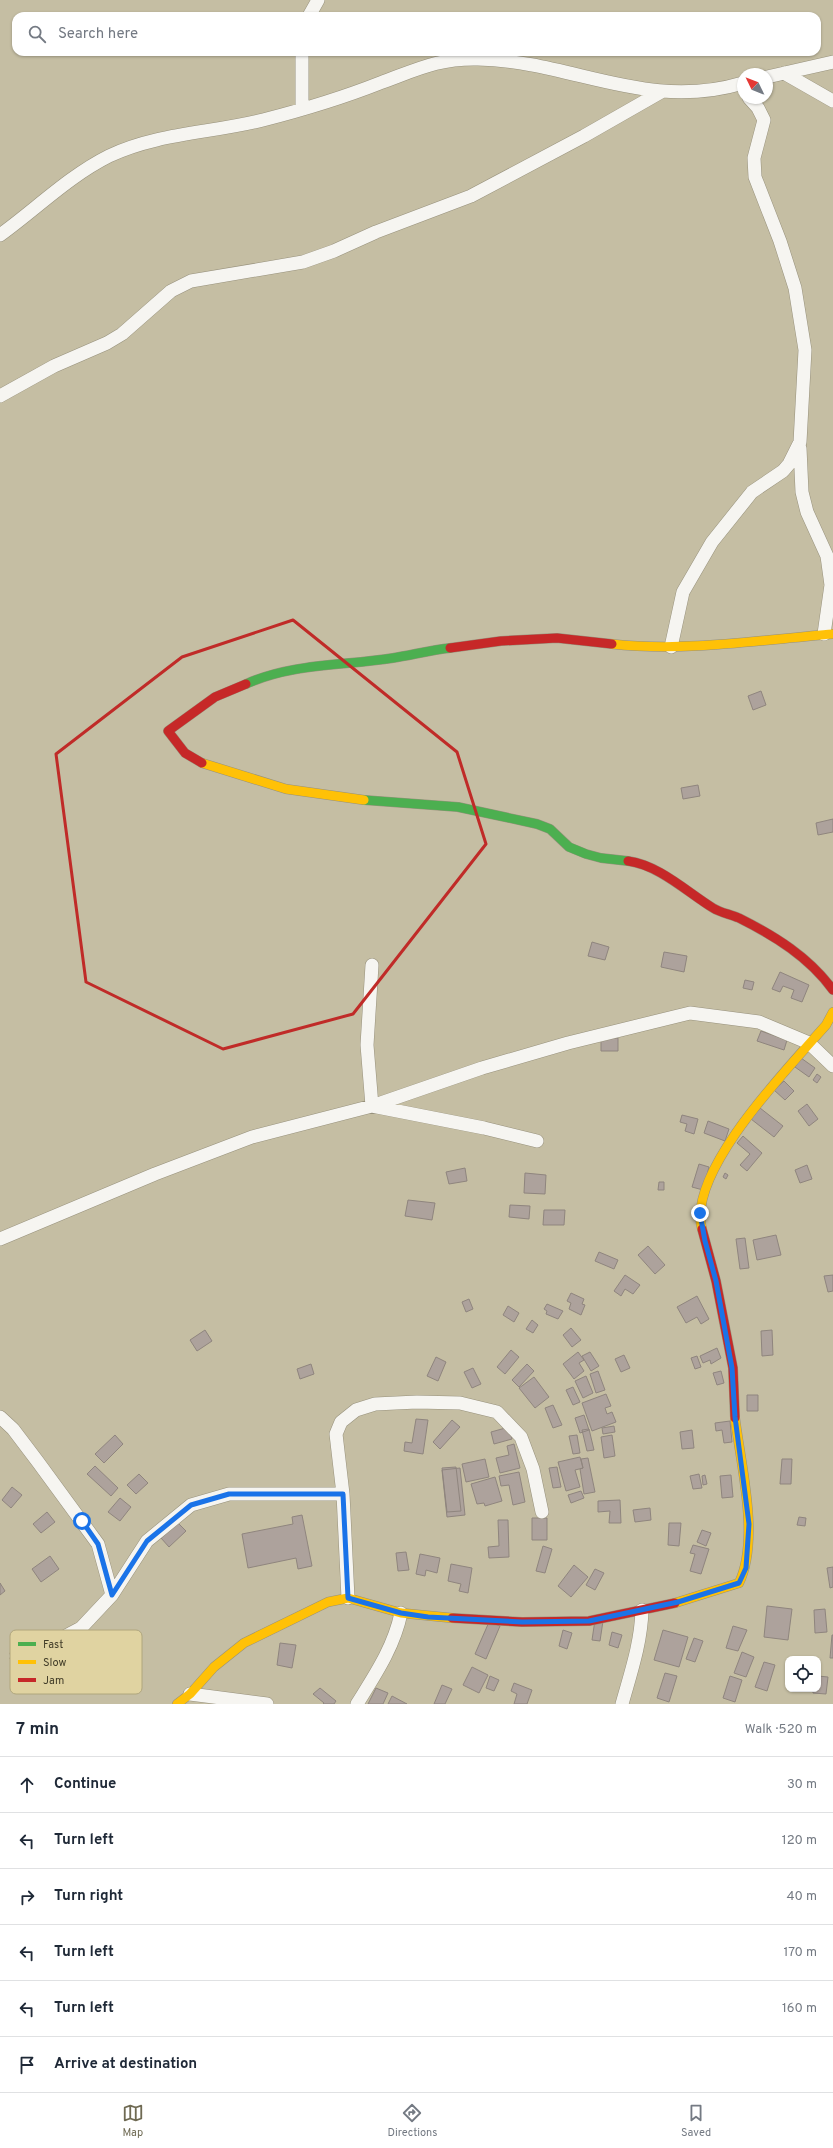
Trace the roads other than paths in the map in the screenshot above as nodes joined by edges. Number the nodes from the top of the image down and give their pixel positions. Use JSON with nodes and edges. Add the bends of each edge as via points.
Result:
{"nodes":[{"id":1,"x":318,"y":0,"type":"edge"},
{"id":2,"x":312,"y":12,"type":"edge"},
{"id":3,"x":302,"y":56,"type":"edge"},
{"id":4,"x":833,"y":62,"type":"edge"},
{"id":5,"x":784,"y":73,"type":"junction"},
{"id":6,"x":773,"y":76,"type":"edge"},
{"id":7,"x":737,"y":88,"type":"edge"},
{"id":8,"x":661,"y":92,"type":"junction"},
{"id":9,"x":833,"y":101,"type":"edge"},
{"id":10,"x":754,"y":104,"type":"edge"},
{"id":11,"x":302,"y":109,"type":"junction"},
{"id":12,"x":0,"y":234,"type":"edge"},
{"id":13,"x":0,"y":396,"type":"edge"},
{"id":14,"x":800,"y":442,"type":"junction"},
{"id":15,"x":829,"y":634,"type":"edge"},
{"id":16,"x":671,"y":646,"type":"junction"},
{"id":17,"x":372,"y":965,"type":"dead end"},
{"id":18,"x":833,"y":990,"type":"edge"},
{"id":19,"x":833,"y":1012,"type":"edge"},
{"id":20,"x":809,"y":1042,"type":"junction"},
{"id":21,"x":833,"y":1066,"type":"edge"},
{"id":22,"x":372,"y":1106,"type":"junction"},
{"id":23,"x":536,"y":1141,"type":"dead end"},
{"id":24,"x":0,"y":1239,"type":"edge"},
{"id":25,"x":0,"y":1417,"type":"edge"},
{"id":26,"x":343,"y":1494,"type":"junction"},
{"id":27,"x":542,"y":1512,"type":"dead end"},
{"id":28,"x":112,"y":1595,"type":"junction"},
{"id":29,"x":348,"y":1598,"type":"junction"},
{"id":30,"x":642,"y":1610,"type":"junction"},
{"id":31,"x":401,"y":1613,"type":"junction"},
{"id":32,"x":77,"y":1630,"type":"edge"},
{"id":33,"x":190,"y":1694,"type":"junction"},
{"id":34,"x":177,"y":1704,"type":"edge"},
{"id":35,"x":267,"y":1704,"type":"edge"},
{"id":36,"x":357,"y":1704,"type":"edge"},
{"id":37,"x":622,"y":1704,"type":"edge"}],
"edges":[{"from":1,"to":2,"type":"street"},
{"from":3,"to":11,"type":"street"},
{"from":4,"to":5,"type":"street"},
{"from":5,"to":6,"type":"street"},
{"from":5,"to":9,"type":"street"},
{"from":7,"to":8,"type":"street"},
{"from":8,"to":11,"type":"street","via":[[634,89],[534,64],[478,59],[452,60],[421,67],[380,84]]},
{"from":8,"to":13,"type":"street","via":[[478,192],[334,251],[304,262],[191,281],[171,291],[107,344],[48,369]]},
{"from":10,"to":14,"type":"street","via":[[764,120],[754,158],[755,177],[780,241],[795,288],[801,320],[805,350]]},
{"from":11,"to":12,"type":"street","via":[[262,120],[137,144],[107,157],[34,207]]},
{"from":14,"to":15,"type":"street","via":[[802,492],[807,512],[827,556],[831,585]]},
{"from":14,"to":16,"type":"street","via":[[782,472],[752,492],[712,542],[683,592]]},
{"from":15,"to":16,"type":"street"},
{"from":16,"to":18,"type":"street","via":[[640,647],[556,638],[501,641],[377,660],[289,669],[263,676],[215,697],[168,731],[185,753],[206,766],[286,789],[374,801],[458,807],[519,819],[550,830],[569,847],[586,854],[630,861],[653,869],[715,909],[772,936],[803,957]]},
{"from":17,"to":22,"type":"street","via":[[367,1045]]},
{"from":19,"to":20,"type":"street","via":[[826,1025]]},
{"from":20,"to":21,"type":"street"},
{"from":20,"to":22,"type":"street","via":[[759,1022],[690,1012],[539,1052]]},
{"from":20,"to":30,"type":"street","via":[[754,1106],[736,1132],[710,1178],[700,1213],[732,1368],[735,1417],[749,1524],[746,1568],[739,1583]]},
{"from":22,"to":23,"type":"street"},
{"from":22,"to":24,"type":"street","via":[[252,1137],[155,1174]]},
{"from":25,"to":28,"type":"street","via":[[13,1429],[98,1544]]},
{"from":26,"to":27,"type":"street","via":[[336,1434],[341,1422],[356,1410],[382,1404],[460,1403],[497,1412],[521,1437],[533,1469]]},
{"from":26,"to":28,"type":"street","via":[[229,1494],[191,1505],[147,1541]]},
{"from":26,"to":29,"type":"street"},
{"from":28,"to":32,"type":"street"},
{"from":29,"to":31,"type":"street"},
{"from":29,"to":33,"type":"street","via":[[328,1602],[244,1643],[214,1667]]},
{"from":30,"to":31,"type":"street","via":[[589,1621],[522,1622]]},
{"from":30,"to":37,"type":"street","via":[[638,1651]]},
{"from":31,"to":36,"type":"street","via":[[397,1633]]},
{"from":33,"to":34,"type":"street"},
{"from":33,"to":35,"type":"street"}]}
